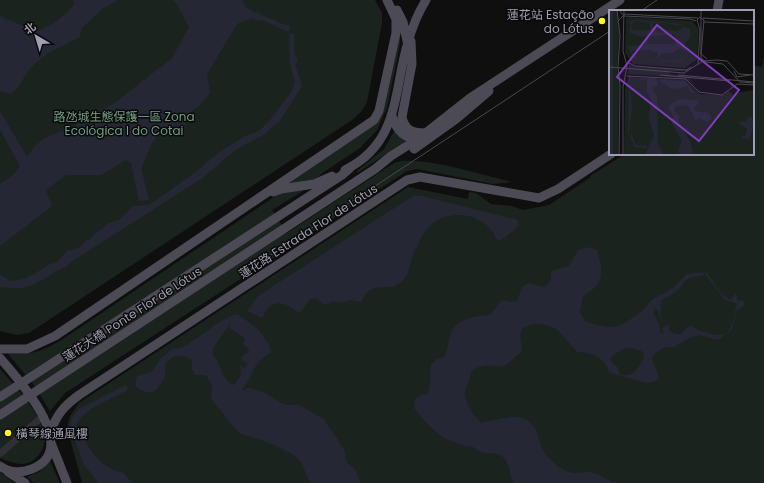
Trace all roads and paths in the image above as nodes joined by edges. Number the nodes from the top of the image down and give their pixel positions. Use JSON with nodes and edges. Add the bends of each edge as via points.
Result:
{"nodes":[{"id":1,"x":388,"y":0,"type":"edge"},
{"id":2,"x":426,"y":0,"type":"edge"},
{"id":3,"x":620,"y":0,"type":"edge"},
{"id":4,"x":719,"y":0,"type":"edge"},
{"id":5,"x":717,"y":10,"type":"edge"},
{"id":6,"x":409,"y":39,"type":"junction"},
{"id":7,"x":506,"y":75,"type":"junction"},
{"id":8,"x":392,"y":116,"type":"junction"},
{"id":9,"x":426,"y":133,"type":"junction"},
{"id":10,"x":418,"y":139,"type":"junction"},
{"id":11,"x":609,"y":155,"type":"edge"},
{"id":12,"x":350,"y":168,"type":"junction"},
{"id":13,"x":376,"y":170,"type":"junction"},
{"id":14,"x":254,"y":202,"type":"junction"},
{"id":15,"x":0,"y":349,"type":"edge"},
{"id":16,"x":0,"y":358,"type":"edge"},
{"id":17,"x":0,"y":397,"type":"edge"},
{"id":18,"x":0,"y":415,"type":"edge"},
{"id":19,"x":43,"y":416,"type":"junction"},
{"id":20,"x":51,"y":432,"type":"junction"},
{"id":21,"x":51,"y":443,"type":"junction"},
{"id":22,"x":0,"y":454,"type":"edge"},
{"id":23,"x":1,"y":467,"type":"edge"},
{"id":24,"x":25,"y":483,"type":"edge"},
{"id":25,"x":67,"y":483,"type":"edge"}],
"edges":[{"from":1,"to":6,"type":"main road","via":[[404,22]]},
{"from":1,"to":14,"type":"main road","via":[[396,19],[396,33],[376,118]]},
{"from":2,"to":6,"type":"main road"},
{"from":3,"to":7,"type":"main road"},
{"from":4,"to":5,"type":"main road"},
{"from":6,"to":8,"type":"main road"},
{"from":6,"to":9,"type":"main road","via":[[412,64],[402,117],[404,126],[409,131]]},
{"from":7,"to":9,"type":"main road","via":[[470,98]]},
{"from":7,"to":13,"type":"main road","via":[[434,136]]},
{"from":8,"to":10,"type":"main road","via":[[400,132],[409,138]]},
{"from":8,"to":12,"type":"main road","via":[[386,132],[374,149]]},
{"from":9,"to":10,"type":"main road"},
{"from":10,"to":13,"type":"main road","via":[[391,156]]},
{"from":11,"to":20,"type":"main road","name":"蓮花路 Estrada Flor de Lótus","via":[[550,194],[539,198],[420,177],[407,180],[79,395],[58,415]]},
{"from":12,"to":14,"type":"main road","via":[[314,184],[281,189]]},
{"from":12,"to":17,"type":"main road","name":"蓮花大橋 Ponte Flor de Lótus"},
{"from":13,"to":18,"type":"main road","name":"蓮花大橋 Ponte Flor de Lótus"},
{"from":14,"to":15,"type":"main road","via":[[51,338],[27,349]]},
{"from":16,"to":19,"type":"main road"},
{"from":19,"to":20,"type":"main road"},
{"from":19,"to":22,"type":"lane"},
{"from":20,"to":21,"type":"main road"},
{"from":21,"to":23,"type":"main road","via":[[45,458],[33,469],[12,472]]},
{"from":21,"to":25,"type":"main road"},
{"from":23,"to":24,"type":"main road"}]}
